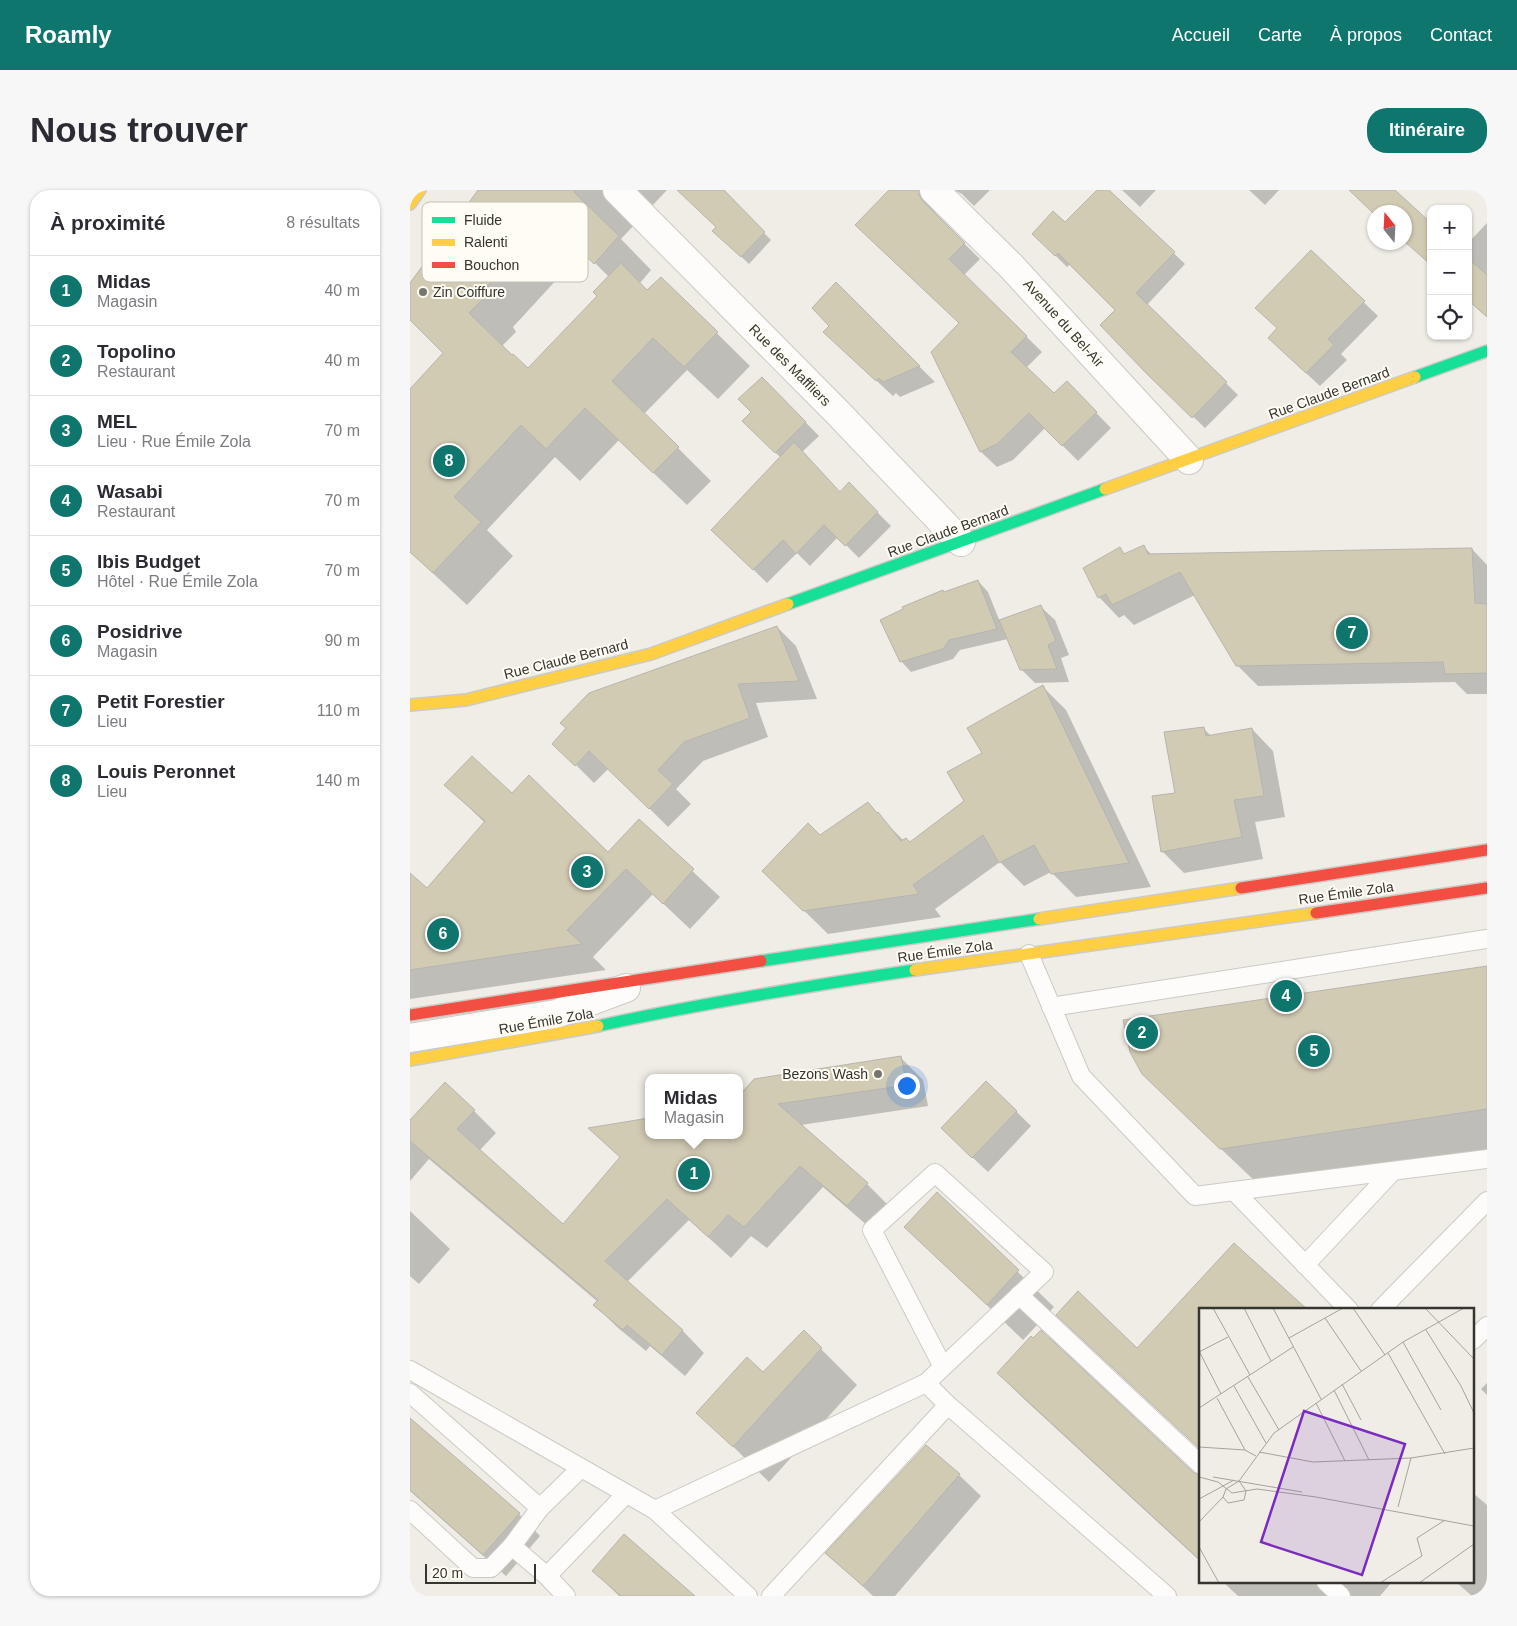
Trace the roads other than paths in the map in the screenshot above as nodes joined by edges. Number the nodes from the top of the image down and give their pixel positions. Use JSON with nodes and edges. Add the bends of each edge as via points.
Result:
{"nodes":[{"id":1,"x":420,"y":190,"type":"edge"},
{"id":2,"x":617,"y":190,"type":"edge"},
{"id":3,"x":934,"y":190,"type":"edge"},
{"id":4,"x":410,"y":204,"type":"edge"},
{"id":5,"x":1487,"y":351,"type":"edge"},
{"id":6,"x":1189,"y":460,"type":"junction"},
{"id":7,"x":961,"y":542,"type":"junction"},
{"id":8,"x":410,"y":705,"type":"edge"},
{"id":9,"x":1487,"y":850,"type":"edge"},
{"id":10,"x":1487,"y":888,"type":"edge"},
{"id":11,"x":1487,"y":939,"type":"edge"},
{"id":12,"x":1029,"y":954,"type":"junction"},
{"id":13,"x":656,"y":977,"type":"junction"},
{"id":14,"x":1051,"y":1007,"type":"junction"},
{"id":15,"x":410,"y":1015,"type":"edge"},
{"id":16,"x":410,"y":1038,"type":"edge"},
{"id":17,"x":410,"y":1060,"type":"edge"},
{"id":18,"x":1487,"y":1159,"type":"edge"},
{"id":19,"x":1393,"y":1171,"type":"junction"},
{"id":20,"x":1234,"y":1191,"type":"junction"},
{"id":21,"x":1487,"y":1201,"type":"edge"},
{"id":22,"x":1305,"y":1265,"type":"junction"},
{"id":23,"x":1019,"y":1295,"type":"junction"},
{"id":24,"x":1347,"y":1308,"type":"edge"},
{"id":25,"x":1382,"y":1308,"type":"edge"},
{"id":26,"x":1487,"y":1326,"type":"edge"},
{"id":27,"x":1474,"y":1339,"type":"edge"},
{"id":28,"x":943,"y":1367,"type":"junction"},
{"id":29,"x":410,"y":1370,"type":"edge"},
{"id":30,"x":926,"y":1383,"type":"junction"},
{"id":31,"x":410,"y":1393,"type":"edge"},
{"id":32,"x":948,"y":1405,"type":"junction"},
{"id":33,"x":1199,"y":1463,"type":"edge"},
{"id":34,"x":581,"y":1468,"type":"junction"},
{"id":35,"x":626,"y":1494,"type":"junction"},
{"id":36,"x":540,"y":1508,"type":"junction"},
{"id":37,"x":410,"y":1510,"type":"edge"},
{"id":38,"x":655,"y":1510,"type":"junction"},
{"id":39,"x":512,"y":1546,"type":"junction"},
{"id":40,"x":547,"y":1576,"type":"junction"},
{"id":41,"x":1328,"y":1584,"type":"edge"},
{"id":42,"x":566,"y":1596,"type":"edge"},
{"id":43,"x":748,"y":1596,"type":"edge"},
{"id":44,"x":771,"y":1596,"type":"edge"},
{"id":45,"x":1167,"y":1596,"type":"edge"},
{"id":46,"x":1341,"y":1596,"type":"edge"}],
"edges":[{"from":1,"to":4,"type":"main road"},
{"from":2,"to":7,"type":"street","name":"Rue des Maffliers"},
{"from":3,"to":6,"type":"street","name":"Avenue du Bel-Air","via":[[1011,266]]},
{"from":5,"to":6,"type":"main road","name":"Rue Claude Bernard"},
{"from":6,"to":7,"type":"main road","name":"Rue Claude Bernard"},
{"from":7,"to":8,"type":"main road","name":"Rue Claude Bernard","via":[[651,654],[466,700]]},
{"from":9,"to":13,"type":"main road","name":"Rue Émile Zola"},
{"from":10,"to":12,"type":"main road","name":"Rue Émile Zola"},
{"from":11,"to":14,"type":"lane"},
{"from":12,"to":14,"type":"lane"},
{"from":12,"to":17,"type":"main road","name":"Rue Émile Zola","via":[[800,987]]},
{"from":13,"to":15,"type":"main road","name":"Rue Émile Zola"},
{"from":13,"to":16,"type":"street","via":[[556,1014]]},
{"from":14,"to":20,"type":"lane","via":[[1081,1076],[1195,1196]]},
{"from":18,"to":19,"type":"lane"},
{"from":19,"to":20,"type":"lane"},
{"from":19,"to":22,"type":"lane"},
{"from":20,"to":22,"type":"lane"},
{"from":21,"to":25,"type":"lane"},
{"from":22,"to":24,"type":"lane"},
{"from":23,"to":28,"type":"lane"},
{"from":23,"to":28,"type":"lane","via":[[1044,1272],[935,1173],[872,1230]]},
{"from":23,"to":33,"type":"lane"},
{"from":26,"to":27,"type":"lane"},
{"from":28,"to":30,"type":"lane"},
{"from":29,"to":34,"type":"lane"},
{"from":30,"to":32,"type":"lane"},
{"from":30,"to":38,"type":"lane"},
{"from":31,"to":36,"type":"lane"},
{"from":32,"to":44,"type":"lane"},
{"from":32,"to":45,"type":"lane"},
{"from":34,"to":35,"type":"lane"},
{"from":34,"to":36,"type":"lane"},
{"from":35,"to":38,"type":"lane"},
{"from":35,"to":40,"type":"lane"},
{"from":36,"to":39,"type":"lane"},
{"from":37,"to":39,"type":"lane","via":[[473,1568],[491,1568]]},
{"from":38,"to":43,"type":"lane"},
{"from":39,"to":40,"type":"lane"},
{"from":40,"to":42,"type":"lane"},
{"from":41,"to":46,"type":"lane"}]}
